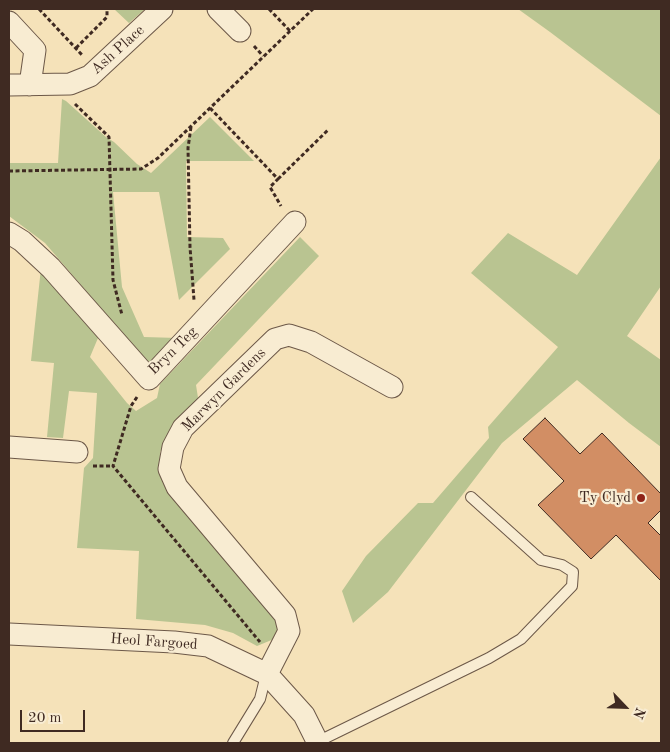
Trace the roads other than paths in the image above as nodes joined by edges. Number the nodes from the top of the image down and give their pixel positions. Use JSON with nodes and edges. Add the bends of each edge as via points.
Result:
{"nodes":[{"id":1,"x":162,"y":9,"type":"edge"},
{"id":2,"x":218,"y":9,"type":"edge"},
{"id":3,"x":9,"y":22,"type":"edge"},
{"id":4,"x":240,"y":31,"type":"dead end"},
{"id":5,"x":9,"y":85,"type":"edge"},
{"id":6,"x":30,"y":85,"type":"junction"},
{"id":7,"x":295,"y":222,"type":"road end"},
{"id":8,"x":9,"y":233,"type":"edge"},
{"id":9,"x":392,"y":387,"type":"dead end"},
{"id":10,"x":9,"y":447,"type":"edge"},
{"id":11,"x":77,"y":452,"type":"dead end"},
{"id":12,"x":471,"y":497,"type":"dead end"},
{"id":13,"x":9,"y":634,"type":"edge"},
{"id":14,"x":267,"y":674,"type":"junction"},
{"id":15,"x":233,"y":743,"type":"edge"},
{"id":16,"x":317,"y":743,"type":"edge"}],
"edges":[{"from":1,"to":6,"type":"street","name":"Ash Place","via":[[90,76],[70,84]]},
{"from":2,"to":4,"type":"street"},
{"from":3,"to":6,"type":"street","via":[[35,50]]},
{"from":5,"to":6,"type":"street","name":"Ash Place"},
{"from":7,"to":8,"type":"street","name":"Bryn Teg","via":[[149,379],[51,268]]},
{"from":9,"to":14,"type":"street","name":"Marwyn Gardens","via":[[311,342],[289,335],[275,340],[183,428],[173,447],[169,469],[176,487],[285,615],[289,631]]},
{"from":10,"to":11,"type":"street"},
{"from":12,"to":16,"type":"lane","via":[[541,560],[562,565],[573,572],[572,586],[521,639]]},
{"from":13,"to":14,"type":"street","name":"Heol Fargoed","via":[[208,646]]},
{"from":14,"to":15,"type":"lane","via":[[260,699]]},
{"from":14,"to":16,"type":"street","name":"Heol Fargoed","via":[[304,715]]}]}
